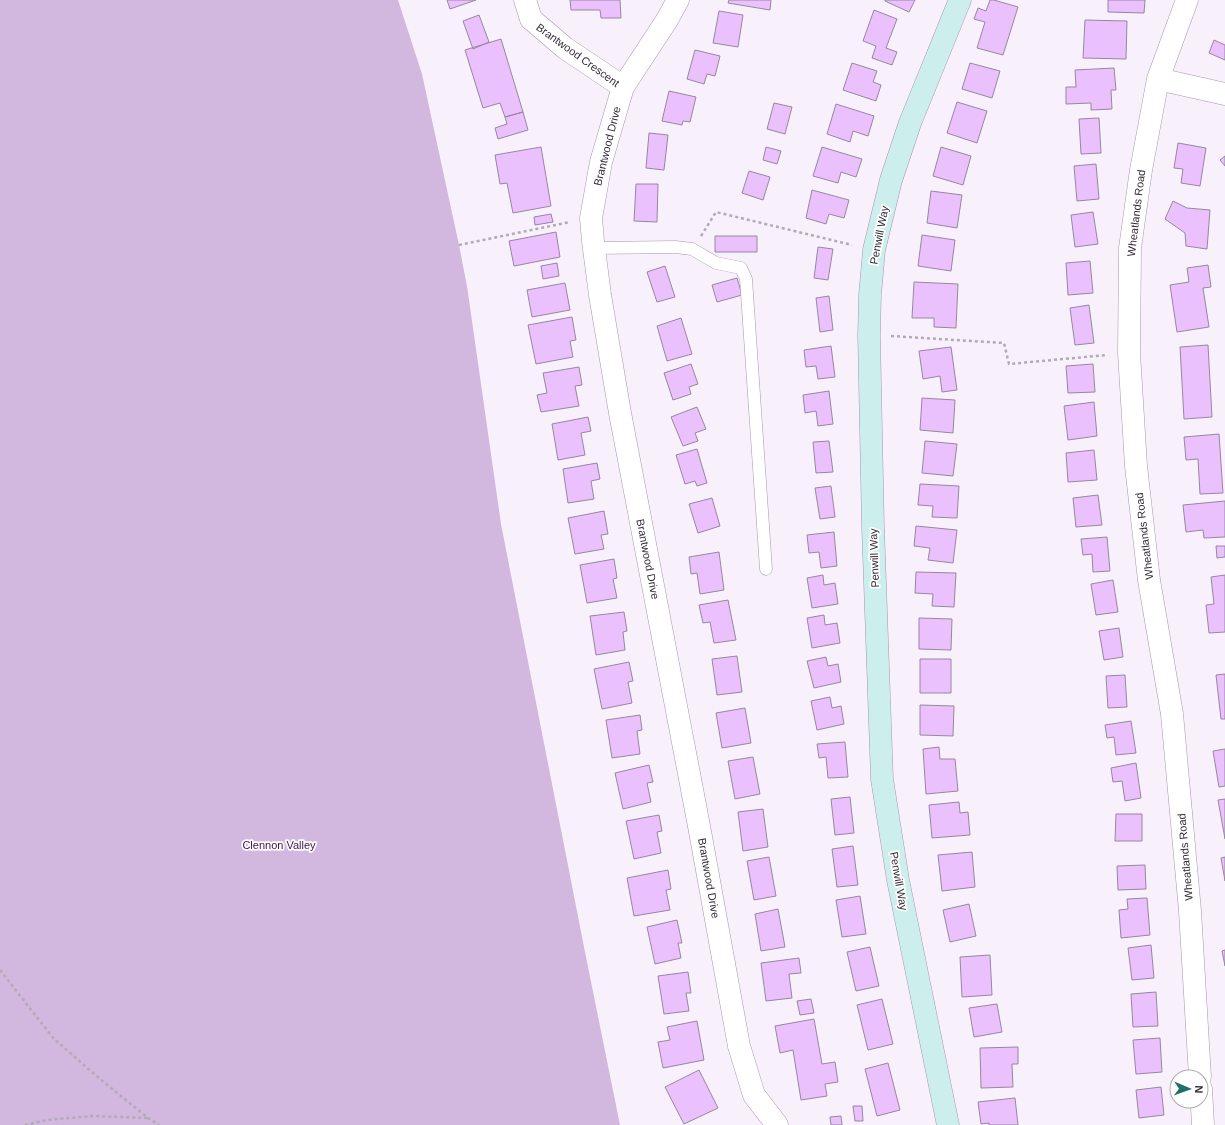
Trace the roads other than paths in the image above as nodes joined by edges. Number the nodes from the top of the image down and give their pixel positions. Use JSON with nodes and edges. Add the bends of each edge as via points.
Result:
{"nodes":[{"id":1,"x":525,"y":0,"type":"edge"},
{"id":2,"x":678,"y":0,"type":"edge"},
{"id":3,"x":960,"y":0,"type":"edge"},
{"id":4,"x":1187,"y":0,"type":"edge"},
{"id":5,"x":1158,"y":80,"type":"junction"},
{"id":6,"x":623,"y":87,"type":"junction"},
{"id":7,"x":1225,"y":94,"type":"edge"},
{"id":8,"x":594,"y":248,"type":"junction"},
{"id":9,"x":766,"y":568,"type":"dead end"},
{"id":10,"x":1200,"y":1069,"type":"edge"},
{"id":11,"x":1202,"y":1109,"type":"edge"},
{"id":12,"x":777,"y":1125,"type":"edge"},
{"id":13,"x":948,"y":1125,"type":"edge"},
{"id":14,"x":1203,"y":1125,"type":"edge"}],
"edges":[{"from":1,"to":6,"type":"street","name":"Brantwood Crescent","via":[[531,19],[566,48]]},
{"from":2,"to":6,"type":"street","name":"Brantwood Drive"},
{"from":3,"to":13,"type":"street","name":"Penwill Way","via":[[910,123],[891,180],[874,250],[869,335],[882,779],[899,887]]},
{"from":4,"to":5,"type":"street","name":"Wheatlands Road"},
{"from":5,"to":7,"type":"street"},
{"from":5,"to":10,"type":"street","name":"Wheatlands Road","via":[[1130,248],[1129,353],[1136,466],[1149,580],[1173,721],[1190,911]]},
{"from":6,"to":8,"type":"street","name":"Brantwood Drive","via":[[601,162],[591,218]]},
{"from":8,"to":9,"type":"lane","via":[[692,249],[716,263],[741,268],[746,279]]},
{"from":8,"to":12,"type":"street","name":"Brantwood Drive","via":[[620,413],[739,1046],[754,1096]]},
{"from":11,"to":14,"type":"street"}]}
